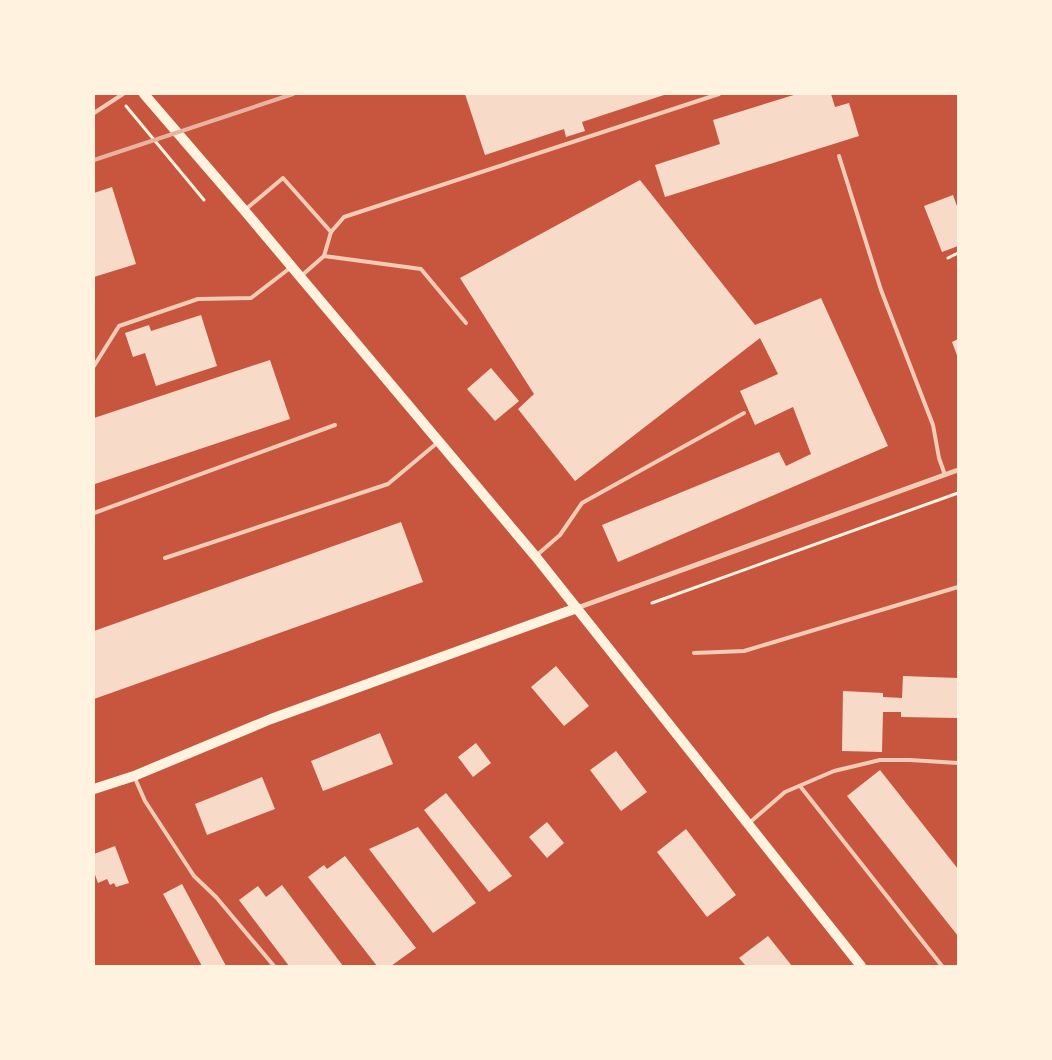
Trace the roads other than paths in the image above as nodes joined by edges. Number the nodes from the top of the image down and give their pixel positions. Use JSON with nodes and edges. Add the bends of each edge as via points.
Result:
{"nodes":[{"id":1,"x":144,"y":94,"type":"edge"},
{"id":2,"x":719,"y":94,"type":"edge"},
{"id":3,"x":120,"y":95,"type":"edge"},
{"id":4,"x":94,"y":113,"type":"edge"},
{"id":5,"x":839,"y":156,"type":"dead end"},
{"id":6,"x":244,"y":210,"type":"junction"},
{"id":7,"x":331,"y":232,"type":"junction"},
{"id":8,"x":324,"y":256,"type":"junction"},
{"id":9,"x":291,"y":266,"type":"junction"},
{"id":10,"x":300,"y":277,"type":"junction"},
{"id":11,"x":466,"y":323,"type":"dead end"},
{"id":12,"x":94,"y":366,"type":"edge"},
{"id":13,"x":744,"y":413,"type":"dead end"},
{"id":14,"x":335,"y":425,"type":"dead end"},
{"id":15,"x":439,"y":442,"type":"junction"},
{"id":16,"x":958,"y":470,"type":"edge"},
{"id":17,"x":945,"y":474,"type":"junction"},
{"id":18,"x":94,"y":513,"type":"edge"},
{"id":19,"x":536,"y":557,"type":"junction"},
{"id":20,"x":165,"y":558,"type":"dead end"},
{"id":21,"x":958,"y":587,"type":"edge"},
{"id":22,"x":577,"y":608,"type":"junction"},
{"id":23,"x":694,"y":653,"type":"dead end"},
{"id":24,"x":958,"y":763,"type":"edge"},
{"id":25,"x":134,"y":776,"type":"junction"},
{"id":26,"x":800,"y":786,"type":"junction"},
{"id":27,"x":94,"y":789,"type":"edge"},
{"id":28,"x":748,"y":824,"type":"junction"},
{"id":29,"x":274,"y":966,"type":"edge"},
{"id":30,"x":861,"y":966,"type":"edge"},
{"id":31,"x":942,"y":966,"type":"edge"}],
"edges":[{"from":1,"to":6,"type":"main road"},
{"from":2,"to":7,"type":"lane","via":[[344,217]]},
{"from":3,"to":4,"type":"lane"},
{"from":5,"to":17,"type":"lane","via":[[881,290],[933,425]]},
{"from":6,"to":7,"type":"lane","via":[[283,178]]},
{"from":6,"to":9,"type":"main road"},
{"from":7,"to":8,"type":"lane"},
{"from":8,"to":10,"type":"lane"},
{"from":8,"to":11,"type":"lane","via":[[421,269]]},
{"from":9,"to":10,"type":"main road"},
{"from":9,"to":12,"type":"lane","via":[[251,298],[198,299],[119,326]]},
{"from":10,"to":15,"type":"main road"},
{"from":13,"to":19,"type":"lane","via":[[582,503],[560,535]]},
{"from":14,"to":18,"type":"lane"},
{"from":15,"to":19,"type":"main road"},
{"from":15,"to":20,"type":"lane","via":[[388,484]]},
{"from":16,"to":17,"type":"street"},
{"from":17,"to":22,"type":"street"},
{"from":19,"to":22,"type":"main road"},
{"from":21,"to":23,"type":"lane","via":[[744,651]]},
{"from":22,"to":25,"type":"main road","via":[[271,719]]},
{"from":22,"to":28,"type":"main road"},
{"from":24,"to":26,"type":"lane","via":[[880,760],[834,772]]},
{"from":25,"to":27,"type":"main road"},
{"from":25,"to":29,"type":"lane","via":[[145,801],[194,876]]},
{"from":26,"to":28,"type":"lane","via":[[785,792]]},
{"from":26,"to":31,"type":"lane"},
{"from":28,"to":30,"type":"main road"}]}
